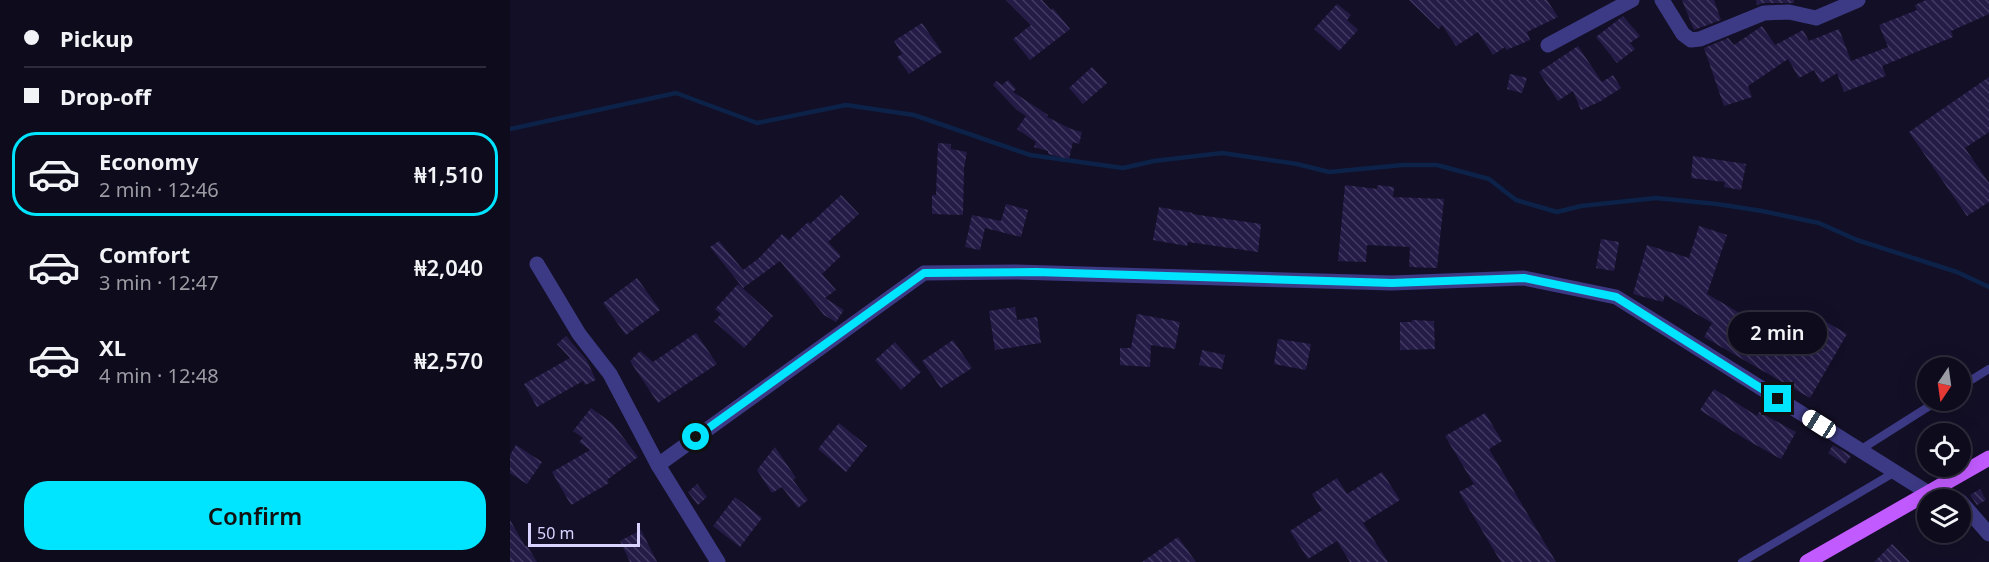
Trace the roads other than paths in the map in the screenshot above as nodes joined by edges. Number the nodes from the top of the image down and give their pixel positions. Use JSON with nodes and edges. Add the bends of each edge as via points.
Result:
{"nodes":[{"id":1,"x":1632,"y":0,"type":"edge"},
{"id":2,"x":1662,"y":0,"type":"edge"},
{"id":3,"x":1858,"y":0,"type":"edge"},
{"id":4,"x":1548,"y":45,"type":"dead end"},
{"id":5,"x":537,"y":264,"type":"dead end"},
{"id":6,"x":1989,"y":369,"type":"edge"},
{"id":7,"x":1971,"y":380,"type":"edge"},
{"id":8,"x":1922,"y":411,"type":"edge"},
{"id":9,"x":1860,"y":450,"type":"junction"},
{"id":10,"x":1989,"y":458,"type":"edge"},
{"id":11,"x":658,"y":465,"type":"junction"},
{"id":12,"x":1895,"y":472,"type":"junction"},
{"id":13,"x":1944,"y":482,"type":"junction"},
{"id":14,"x":1922,"y":489,"type":"edge"},
{"id":15,"x":1932,"y":489,"type":"edge"},
{"id":16,"x":1950,"y":489,"type":"edge"},
{"id":17,"x":1917,"y":498,"type":"edge"},
{"id":18,"x":1971,"y":513,"type":"edge"},
{"id":19,"x":1989,"y":534,"type":"edge"},
{"id":20,"x":718,"y":562,"type":"edge"},
{"id":21,"x":1742,"y":562,"type":"edge"},
{"id":22,"x":1807,"y":562,"type":"edge"}],
"edges":[{"from":1,"to":4,"type":"street"},
{"from":2,"to":3,"type":"street","via":[[1683,34],[1700,39],[1764,13],[1789,12],[1816,18]]},
{"from":5,"to":11,"type":"street","via":[[579,334],[610,374]]},
{"from":6,"to":7,"type":"lane"},
{"from":8,"to":9,"type":"lane"},
{"from":9,"to":11,"type":"street","via":[[1616,297],[1524,278],[1392,283],[924,273]]},
{"from":9,"to":12,"type":"street"},
{"from":10,"to":13,"type":"main road"},
{"from":11,"to":20,"type":"street"},
{"from":12,"to":14,"type":"street"},
{"from":12,"to":21,"type":"lane"},
{"from":13,"to":15,"type":"main road"},
{"from":13,"to":16,"type":"street"},
{"from":17,"to":22,"type":"main road"},
{"from":18,"to":19,"type":"street"}]}
